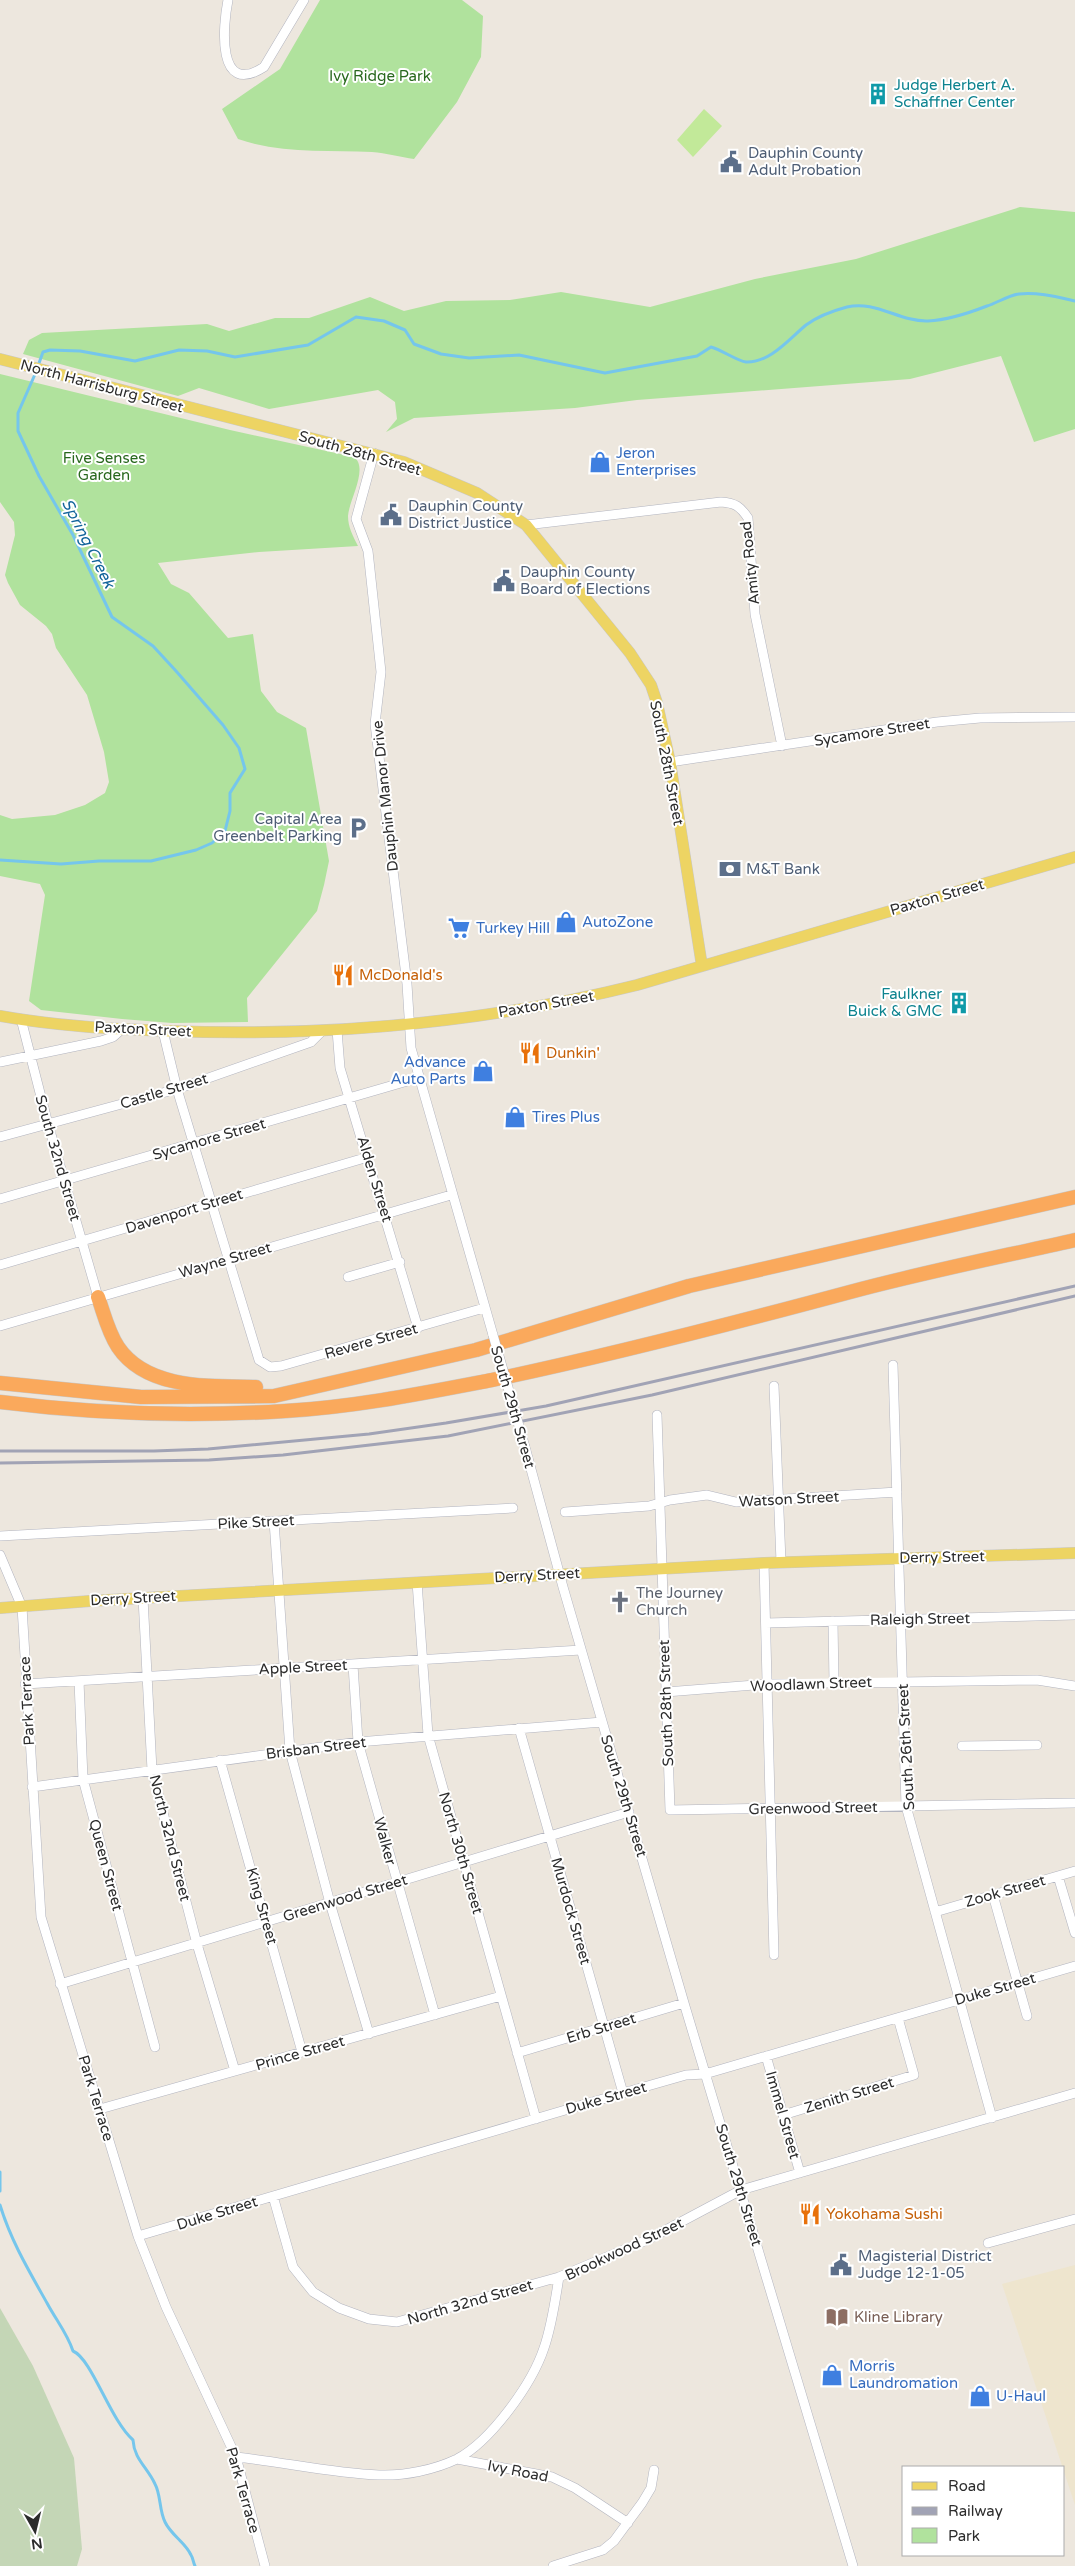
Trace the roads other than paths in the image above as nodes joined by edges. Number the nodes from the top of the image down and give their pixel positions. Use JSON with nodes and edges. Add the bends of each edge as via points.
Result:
{"nodes":[{"id":1,"x":228,"y":0,"type":"edge"},
{"id":2,"x":304,"y":0,"type":"edge"},
{"id":3,"x":0,"y":360,"type":"edge"},
{"id":4,"x":204,"y":412,"type":"joint"},
{"id":5,"x":374,"y":453,"type":"junction"},
{"id":6,"x":526,"y":525,"type":"junction"},
{"id":7,"x":1075,"y":717,"type":"edge"},
{"id":8,"x":782,"y":746,"type":"junction"},
{"id":9,"x":670,"y":762,"type":"junction"},
{"id":10,"x":1075,"y":857,"type":"edge"},
{"id":11,"x":702,"y":966,"type":"junction"},
{"id":12,"x":0,"y":1016,"type":"edge"},
{"id":13,"x":21,"y":1018,"type":"junction"},
{"id":14,"x":408,"y":1024,"type":"junction"},
{"id":15,"x":122,"y":1029,"type":"junction"},
{"id":16,"x":337,"y":1030,"type":"junction"},
{"id":17,"x":163,"y":1031,"type":"junction"},
{"id":18,"x":322,"y":1031,"type":"junction"},
{"id":19,"x":30,"y":1057,"type":"junction"},
{"id":20,"x":0,"y":1062,"type":"edge"},
{"id":21,"x":418,"y":1078,"type":"junction"},
{"id":22,"x":177,"y":1089,"type":"junction"},
{"id":23,"x":350,"y":1096,"type":"junction"},
{"id":24,"x":48,"y":1124,"type":"junction"},
{"id":25,"x":0,"y":1137,"type":"edge"},
{"id":26,"x":194,"y":1144,"type":"junction"},
{"id":27,"x":368,"y":1157,"type":"junction"},
{"id":28,"x":64,"y":1180,"type":"junction"},
{"id":29,"x":451,"y":1195,"type":"junction"},
{"id":30,"x":1075,"y":1197,"type":"edge"},
{"id":31,"x":0,"y":1199,"type":"edge"},
{"id":32,"x":211,"y":1202,"type":"junction"},
{"id":33,"x":386,"y":1214,"type":"junction"},
{"id":34,"x":1075,"y":1240,"type":"edge"},
{"id":35,"x":82,"y":1241,"type":"junction"},
{"id":36,"x":228,"y":1260,"type":"junction"},
{"id":37,"x":400,"y":1262,"type":"junction"},
{"id":38,"x":0,"y":1264,"type":"edge"},
{"id":39,"x":348,"y":1277,"type":"dead end"},
{"id":40,"x":98,"y":1297,"type":"junction"},
{"id":41,"x":484,"y":1308,"type":"junction"},
{"id":42,"x":0,"y":1326,"type":"edge"},
{"id":43,"x":418,"y":1328,"type":"junction"},
{"id":44,"x":893,"y":1365,"type":"dead end"},
{"id":45,"x":0,"y":1383,"type":"edge"},
{"id":46,"x":774,"y":1386,"type":"dead end"},
{"id":47,"x":310,"y":1389,"type":"junction"},
{"id":48,"x":0,"y":1402,"type":"edge"},
{"id":49,"x":657,"y":1415,"type":"dead end"},
{"id":50,"x":897,"y":1492,"type":"junction"},
{"id":51,"x":779,"y":1500,"type":"junction"},
{"id":52,"x":660,"y":1502,"type":"junction"},
{"id":53,"x":513,"y":1508,"type":"dead end"},
{"id":54,"x":565,"y":1512,"type":"dead end"},
{"id":55,"x":274,"y":1521,"type":"junction"},
{"id":56,"x":0,"y":1536,"type":"edge"},
{"id":57,"x":1075,"y":1553,"type":"edge"},
{"id":58,"x":0,"y":1555,"type":"edge"},
{"id":59,"x":898,"y":1558,"type":"junction"},
{"id":60,"x":781,"y":1562,"type":"junction"},
{"id":61,"x":764,"y":1563,"type":"junction"},
{"id":62,"x":662,"y":1569,"type":"junction"},
{"id":63,"x":559,"y":1574,"type":"junction"},
{"id":64,"x":417,"y":1582,"type":"junction"},
{"id":65,"x":281,"y":1590,"type":"junction"},
{"id":66,"x":143,"y":1598,"type":"junction"},
{"id":67,"x":22,"y":1607,"type":"junction"},
{"id":68,"x":0,"y":1608,"type":"edge"},
{"id":69,"x":1075,"y":1615,"type":"edge"},
{"id":70,"x":900,"y":1620,"type":"junction"},
{"id":71,"x":833,"y":1621,"type":"junction"},
{"id":72,"x":766,"y":1623,"type":"junction"},
{"id":73,"x":581,"y":1650,"type":"junction"},
{"id":74,"x":422,"y":1660,"type":"junction"},
{"id":75,"x":353,"y":1665,"type":"junction"},
{"id":76,"x":284,"y":1668,"type":"junction"},
{"id":77,"x":148,"y":1676,"type":"junction"},
{"id":78,"x":79,"y":1681,"type":"junction"},
{"id":79,"x":902,"y":1682,"type":"junction"},
{"id":80,"x":834,"y":1683,"type":"junction"},
{"id":81,"x":26,"y":1684,"type":"junction"},
{"id":82,"x":767,"y":1684,"type":"junction"},
{"id":83,"x":1075,"y":1686,"type":"edge"},
{"id":84,"x":666,"y":1692,"type":"junction"},
{"id":85,"x":602,"y":1722,"type":"junction"},
{"id":86,"x":520,"y":1728,"type":"junction"},
{"id":87,"x":428,"y":1735,"type":"junction"},
{"id":88,"x":358,"y":1742,"type":"junction"},
{"id":89,"x":1037,"y":1745,"type":"dead end"},
{"id":90,"x":962,"y":1746,"type":"dead end"},
{"id":91,"x":290,"y":1751,"type":"junction"},
{"id":92,"x":220,"y":1760,"type":"junction"},
{"id":93,"x":152,"y":1770,"type":"junction"},
{"id":94,"x":84,"y":1779,"type":"junction"},
{"id":95,"x":32,"y":1787,"type":"junction"},
{"id":96,"x":1075,"y":1803,"type":"edge"},
{"id":97,"x":906,"y":1806,"type":"junction"},
{"id":98,"x":770,"y":1808,"type":"junction"},
{"id":99,"x":670,"y":1810,"type":"joint"},
{"id":100,"x":629,"y":1812,"type":"junction"},
{"id":101,"x":550,"y":1836,"type":"junction"},
{"id":102,"x":464,"y":1862,"type":"junction"},
{"id":103,"x":1075,"y":1871,"type":"edge"},
{"id":104,"x":1058,"y":1876,"type":"junction"},
{"id":105,"x":396,"y":1882,"type":"junction"},
{"id":106,"x":992,"y":1895,"type":"junction"},
{"id":107,"x":330,"y":1903,"type":"junction"},
{"id":108,"x":935,"y":1912,"type":"junction"},
{"id":109,"x":266,"y":1922,"type":"junction"},
{"id":110,"x":1075,"y":1933,"type":"edge"},
{"id":111,"x":197,"y":1944,"type":"junction"},
{"id":112,"x":774,"y":1955,"type":"dead end"},
{"id":113,"x":132,"y":1962,"type":"junction"},
{"id":114,"x":1075,"y":1966,"type":"edge"},
{"id":115,"x":1016,"y":1983,"type":"junction"},
{"id":116,"x":60,"y":1984,"type":"junction"},
{"id":117,"x":501,"y":1996,"type":"junction"},
{"id":118,"x":959,"y":2000,"type":"junction"},
{"id":119,"x":684,"y":2003,"type":"junction"},
{"id":120,"x":435,"y":2015,"type":"junction"},
{"id":121,"x":1027,"y":2016,"type":"dead end"},
{"id":122,"x":898,"y":2018,"type":"junction"},
{"id":123,"x":604,"y":2026,"type":"junction"},
{"id":124,"x":369,"y":2034,"type":"junction"},
{"id":125,"x":155,"y":2047,"type":"dead end"},
{"id":126,"x":302,"y":2052,"type":"junction"},
{"id":127,"x":518,"y":2053,"type":"junction"},
{"id":128,"x":766,"y":2056,"type":"junction"},
{"id":129,"x":234,"y":2072,"type":"junction"},
{"id":130,"x":705,"y":2074,"type":"junction"},
{"id":131,"x":623,"y":2093,"type":"junction"},
{"id":132,"x":1075,"y":2093,"type":"edge"},
{"id":133,"x":100,"y":2110,"type":"junction"},
{"id":134,"x":783,"y":2115,"type":"junction"},
{"id":135,"x":992,"y":2118,"type":"junction"},
{"id":136,"x":536,"y":2119,"type":"junction"},
{"id":137,"x":800,"y":2173,"type":"junction"},
{"id":138,"x":741,"y":2190,"type":"junction"},
{"id":139,"x":272,"y":2196,"type":"junction"},
{"id":140,"x":1075,"y":2219,"type":"edge"},
{"id":141,"x":138,"y":2236,"type":"junction"},
{"id":142,"x":988,"y":2243,"type":"dead end"},
{"id":143,"x":560,"y":2277,"type":"junction"},
{"id":144,"x":236,"y":2457,"type":"junction"},
{"id":145,"x":457,"y":2459,"type":"junction"},
{"id":146,"x":654,"y":2470,"type":"dead end"},
{"id":147,"x":628,"y":2522,"type":"junction"},
{"id":148,"x":265,"y":2566,"type":"edge"},
{"id":149,"x":553,"y":2566,"type":"edge"},
{"id":150,"x":853,"y":2566,"type":"edge"}],
"edges":[{"from":1,"to":2,"type":"street","via":[[224,48],[228,64],[244,74],[264,67]]},
{"from":3,"to":4,"type":"main road","name":"North Harrisburg Street"},
{"from":4,"to":5,"type":"main road","name":"South 28th Street"},
{"from":5,"to":6,"type":"main road","name":"South 28th Street","via":[[477,493]]},
{"from":5,"to":14,"type":"street","name":"Dauphin Manor Drive","via":[[356,519],[368,552],[381,672],[375,724],[407,984]]},
{"from":6,"to":8,"type":"street","name":"Amity Road","via":[[721,502],[741,508],[748,518],[755,614]]},
{"from":6,"to":9,"type":"main road","name":"South 28th Street","via":[[641,669],[657,703]]},
{"from":7,"to":8,"type":"street","name":"Sycamore Street","via":[[972,719]]},
{"from":8,"to":9,"type":"street","name":"Sycamore Street"},
{"from":9,"to":11,"type":"main road","name":"South 28th Street"},
{"from":10,"to":11,"type":"main road","name":"Paxton Street"},
{"from":11,"to":14,"type":"main road","name":"Paxton Street","via":[[570,1001]]},
{"from":12,"to":13,"type":"main road","name":"Paxton Street"},
{"from":13,"to":15,"type":"main road","name":"Paxton Street"},
{"from":13,"to":19,"type":"street","name":"South 32nd Street"},
{"from":14,"to":16,"type":"main road","name":"Paxton Street"},
{"from":14,"to":21,"type":"street","name":"South 29th Street"},
{"from":15,"to":17,"type":"main road","name":"Paxton Street"},
{"from":15,"to":19,"type":"street","via":[[101,1041]]},
{"from":16,"to":18,"type":"main road","name":"Paxton Street"},
{"from":16,"to":23,"type":"street","name":"Alden Street","via":[[340,1068]]},
{"from":17,"to":18,"type":"main road","name":"Paxton Street"},
{"from":17,"to":22,"type":"street"},
{"from":18,"to":22,"type":"street","name":"Castle Street","via":[[312,1042]]},
{"from":19,"to":20,"type":"street"},
{"from":19,"to":24,"type":"street","name":"South 32nd Street"},
{"from":21,"to":23,"type":"street","name":"Sycamore Street"},
{"from":21,"to":29,"type":"street","name":"South 29th Street"},
{"from":22,"to":24,"type":"street","name":"Castle Street"},
{"from":22,"to":26,"type":"street"},
{"from":23,"to":26,"type":"street","name":"Sycamore Street"},
{"from":23,"to":27,"type":"street","name":"Alden Street"},
{"from":24,"to":25,"type":"street","name":"Castle Street"},
{"from":24,"to":28,"type":"street","name":"South 32nd Street"},
{"from":26,"to":28,"type":"street","name":"Sycamore Street"},
{"from":26,"to":32,"type":"street"},
{"from":27,"to":32,"type":"street","name":"Davenport Street"},
{"from":27,"to":33,"type":"street","name":"Alden Street"},
{"from":28,"to":31,"type":"street","name":"Sycamore Street"},
{"from":28,"to":35,"type":"street","name":"South 32nd Street"},
{"from":29,"to":33,"type":"street","name":"Wayne Street"},
{"from":29,"to":41,"type":"street","name":"South 29th Street"},
{"from":30,"to":47,"type":"highway","via":[[689,1286],[476,1350]]},
{"from":32,"to":35,"type":"street","name":"Davenport Street"},
{"from":32,"to":36,"type":"street"},
{"from":33,"to":36,"type":"street","name":"Wayne Street"},
{"from":33,"to":37,"type":"street","name":"Alden Street"},
{"from":34,"to":48,"type":"highway","via":[[855,1291],[606,1355],[380,1400],[288,1411],[143,1415]]},
{"from":35,"to":38,"type":"street","name":"Davenport Street"},
{"from":35,"to":40,"type":"street","name":"South 32nd Street"},
{"from":36,"to":40,"type":"street","name":"Wayne Street"},
{"from":36,"to":43,"type":"street","name":"Revere Street","via":[[259,1360],[270,1367]]},
{"from":37,"to":39,"type":"street"},
{"from":37,"to":43,"type":"street","name":"Alden Street"},
{"from":40,"to":42,"type":"street","name":"Wayne Street"},
{"from":40,"to":47,"type":"highway","via":[[109,1332],[118,1347],[129,1360],[149,1373],[169,1380],[206,1385]]},
{"from":41,"to":43,"type":"street","name":"Revere Street"},
{"from":41,"to":63,"type":"street","name":"South 29th Street","bridge":true},
{"from":44,"to":50,"type":"street","name":"South 26th Street"},
{"from":45,"to":47,"type":"highway","via":[[141,1397],[274,1396]]},
{"from":46,"to":51,"type":"street"},
{"from":49,"to":52,"type":"street","name":"South 28th Street"},
{"from":50,"to":51,"type":"street","name":"Watson Street"},
{"from":50,"to":59,"type":"street","name":"South 26th Street"},
{"from":51,"to":52,"type":"street","name":"Watson Street","via":[[736,1502],[707,1495]]},
{"from":51,"to":60,"type":"street"},
{"from":52,"to":54,"type":"street","name":"Watson Street","via":[[648,1506]]},
{"from":52,"to":62,"type":"street","name":"South 28th Street"},
{"from":53,"to":55,"type":"street","name":"Pike Street"},
{"from":55,"to":56,"type":"street","name":"Pike Street"},
{"from":55,"to":65,"type":"street"},
{"from":57,"to":59,"type":"main road","name":"Derry Street"},
{"from":58,"to":67,"type":"street","name":"Park Terrace"},
{"from":59,"to":60,"type":"main road","name":"Derry Street"},
{"from":59,"to":70,"type":"street","name":"South 26th Street"},
{"from":60,"to":61,"type":"main road","name":"Derry Street"},
{"from":61,"to":62,"type":"main road","name":"Derry Street"},
{"from":61,"to":72,"type":"street"},
{"from":62,"to":63,"type":"main road","name":"Derry Street"},
{"from":62,"to":84,"type":"street","name":"South 28th Street"},
{"from":63,"to":64,"type":"main road","name":"Derry Street"},
{"from":63,"to":73,"type":"street","name":"South 29th Street"},
{"from":64,"to":65,"type":"main road","name":"Derry Street"},
{"from":64,"to":74,"type":"street","name":"North 30th Street"},
{"from":65,"to":66,"type":"main road","name":"Derry Street"},
{"from":65,"to":76,"type":"street"},
{"from":66,"to":67,"type":"main road","name":"Derry Street"},
{"from":66,"to":77,"type":"street","name":"North 32nd Street"},
{"from":67,"to":68,"type":"main road","name":"Derry Street"},
{"from":67,"to":81,"type":"street","name":"Park Terrace"},
{"from":69,"to":70,"type":"street","name":"Raleigh Street"},
{"from":70,"to":71,"type":"street","name":"Raleigh Street"},
{"from":70,"to":79,"type":"street","name":"South 26th Street"},
{"from":71,"to":72,"type":"street","name":"Raleigh Street"},
{"from":71,"to":80,"type":"street"},
{"from":72,"to":82,"type":"street"},
{"from":73,"to":74,"type":"street","name":"Apple Street"},
{"from":73,"to":85,"type":"street","name":"South 29th Street"},
{"from":74,"to":75,"type":"street","name":"Apple Street"},
{"from":74,"to":87,"type":"street","name":"North 30th Street"},
{"from":75,"to":76,"type":"street","name":"Apple Street"},
{"from":75,"to":88,"type":"street","name":"Walker"},
{"from":76,"to":77,"type":"street","name":"Apple Street"},
{"from":76,"to":91,"type":"street"},
{"from":77,"to":78,"type":"street","name":"Apple Street"},
{"from":77,"to":93,"type":"street","name":"North 32nd Street"},
{"from":78,"to":81,"type":"street","name":"Apple Street"},
{"from":78,"to":94,"type":"street","name":"Queen Street"},
{"from":79,"to":80,"type":"street","name":"Woodlawn Street"},
{"from":79,"to":83,"type":"street","name":"Woodlawn Street","via":[[1037,1680]]},
{"from":79,"to":97,"type":"street","name":"South 26th Street"},
{"from":80,"to":82,"type":"street","name":"Woodlawn Street"},
{"from":81,"to":95,"type":"street","name":"Park Terrace"},
{"from":82,"to":84,"type":"street","name":"Woodlawn Street"},
{"from":82,"to":98,"type":"street"},
{"from":84,"to":99,"type":"street","name":"South 28th Street"},
{"from":85,"to":86,"type":"street","name":"Brisban Street"},
{"from":85,"to":100,"type":"street","name":"South 29th Street"},
{"from":86,"to":87,"type":"street","name":"Brisban Street"},
{"from":86,"to":101,"type":"street","name":"Murdock Street"},
{"from":87,"to":88,"type":"street","name":"Brisban Street"},
{"from":87,"to":102,"type":"street","name":"North 30th Street"},
{"from":88,"to":91,"type":"street","name":"Brisban Street"},
{"from":88,"to":105,"type":"street","name":"Walker"},
{"from":89,"to":90,"type":"street"},
{"from":91,"to":92,"type":"street","name":"Brisban Street"},
{"from":91,"to":107,"type":"street"},
{"from":92,"to":93,"type":"street","name":"Brisban Street"},
{"from":92,"to":109,"type":"street","name":"King Street"},
{"from":93,"to":94,"type":"street","name":"Brisban Street"},
{"from":93,"to":111,"type":"street","name":"North 32nd Street"},
{"from":94,"to":95,"type":"street","name":"Brisban Street"},
{"from":94,"to":113,"type":"street","name":"Queen Street"},
{"from":95,"to":116,"type":"street","name":"Park Terrace","via":[[40,1918]]},
{"from":96,"to":97,"type":"street","name":"Greenwood Street"},
{"from":97,"to":98,"type":"street","name":"Greenwood Street"},
{"from":97,"to":108,"type":"street","name":"South 26th Street"},
{"from":98,"to":99,"type":"street","name":"Greenwood Street"},
{"from":98,"to":112,"type":"street"},
{"from":100,"to":101,"type":"street","name":"Greenwood Street"},
{"from":100,"to":119,"type":"street","name":"South 29th Street"},
{"from":101,"to":102,"type":"street","name":"Greenwood Street"},
{"from":101,"to":123,"type":"street","name":"Murdock Street"},
{"from":102,"to":105,"type":"street","name":"Greenwood Street"},
{"from":102,"to":117,"type":"street","name":"North 30th Street"},
{"from":103,"to":104,"type":"street","name":"Zook Street"},
{"from":104,"to":106,"type":"street","name":"Zook Street"},
{"from":104,"to":110,"type":"street"},
{"from":105,"to":107,"type":"street","name":"Greenwood Street"},
{"from":105,"to":120,"type":"street","name":"Walker"},
{"from":106,"to":108,"type":"street","name":"Zook Street"},
{"from":106,"to":115,"type":"street"},
{"from":107,"to":109,"type":"street","name":"Greenwood Street"},
{"from":107,"to":124,"type":"street"},
{"from":108,"to":118,"type":"street","name":"South 26th Street"},
{"from":109,"to":111,"type":"street","name":"Greenwood Street"},
{"from":109,"to":126,"type":"street","name":"King Street"},
{"from":111,"to":113,"type":"street","name":"Greenwood Street"},
{"from":111,"to":129,"type":"street","name":"North 32nd Street"},
{"from":113,"to":116,"type":"street","name":"Greenwood Street"},
{"from":113,"to":125,"type":"street","name":"Queen Street"},
{"from":114,"to":115,"type":"street","name":"Duke Street"},
{"from":115,"to":118,"type":"street","name":"Duke Street"},
{"from":115,"to":121,"type":"street"},
{"from":116,"to":133,"type":"street","name":"Park Terrace"},
{"from":117,"to":120,"type":"street","name":"Prince Street"},
{"from":117,"to":127,"type":"street","name":"North 30th Street"},
{"from":118,"to":122,"type":"street","name":"Duke Street"},
{"from":118,"to":135,"type":"street","name":"South 26th Street"},
{"from":119,"to":123,"type":"street","name":"Erb Street"},
{"from":119,"to":130,"type":"street","name":"South 29th Street"},
{"from":120,"to":124,"type":"street","name":"Prince Street"},
{"from":122,"to":128,"type":"street","name":"Duke Street"},
{"from":122,"to":134,"type":"street","name":"Zenith Street","via":[[914,2075]]},
{"from":123,"to":127,"type":"street","name":"Erb Street"},
{"from":123,"to":131,"type":"street","name":"Murdock Street"},
{"from":124,"to":126,"type":"street","name":"Prince Street"},
{"from":126,"to":129,"type":"street","name":"Prince Street"},
{"from":127,"to":136,"type":"street","name":"North 30th Street"},
{"from":128,"to":130,"type":"street","name":"Duke Street"},
{"from":128,"to":134,"type":"street","name":"Immel Street"},
{"from":129,"to":133,"type":"street","name":"Prince Street"},
{"from":130,"to":131,"type":"street","name":"Duke Street","via":[[686,2075]]},
{"from":130,"to":138,"type":"street","name":"South 29th Street"},
{"from":131,"to":136,"type":"street","name":"Duke Street"},
{"from":132,"to":135,"type":"street","name":"Brookwood Street"},
{"from":133,"to":141,"type":"street","name":"Park Terrace"},
{"from":134,"to":137,"type":"street","name":"Immel Street"},
{"from":135,"to":137,"type":"street","name":"Brookwood Street"},
{"from":136,"to":139,"type":"street","name":"Duke Street"},
{"from":137,"to":138,"type":"street","name":"Brookwood Street"},
{"from":138,"to":143,"type":"street","name":"Brookwood Street","via":[[647,2240]]},
{"from":138,"to":150,"type":"street","name":"South 29th Street"},
{"from":139,"to":141,"type":"street","name":"Duke Street"},
{"from":139,"to":143,"type":"street","name":"North 32nd Street","via":[[293,2267],[313,2292],[339,2308],[369,2319],[397,2322]]},
{"from":140,"to":142,"type":"street"},
{"from":141,"to":144,"type":"street","name":"Park Terrace","via":[[166,2307]]},
{"from":143,"to":145,"type":"street","name":"Brookwood Street","via":[[544,2348],[534,2373],[492,2431]]},
{"from":144,"to":145,"type":"street","name":"Brookwood Street","via":[[381,2475],[420,2471]]},
{"from":144,"to":148,"type":"street","name":"Park Terrace"},
{"from":145,"to":147,"type":"street","name":"Ivy Road","via":[[552,2477]]},
{"from":146,"to":147,"type":"street","via":[[651,2488]]},
{"from":147,"to":149,"type":"street","via":[[603,2550]]}]}
